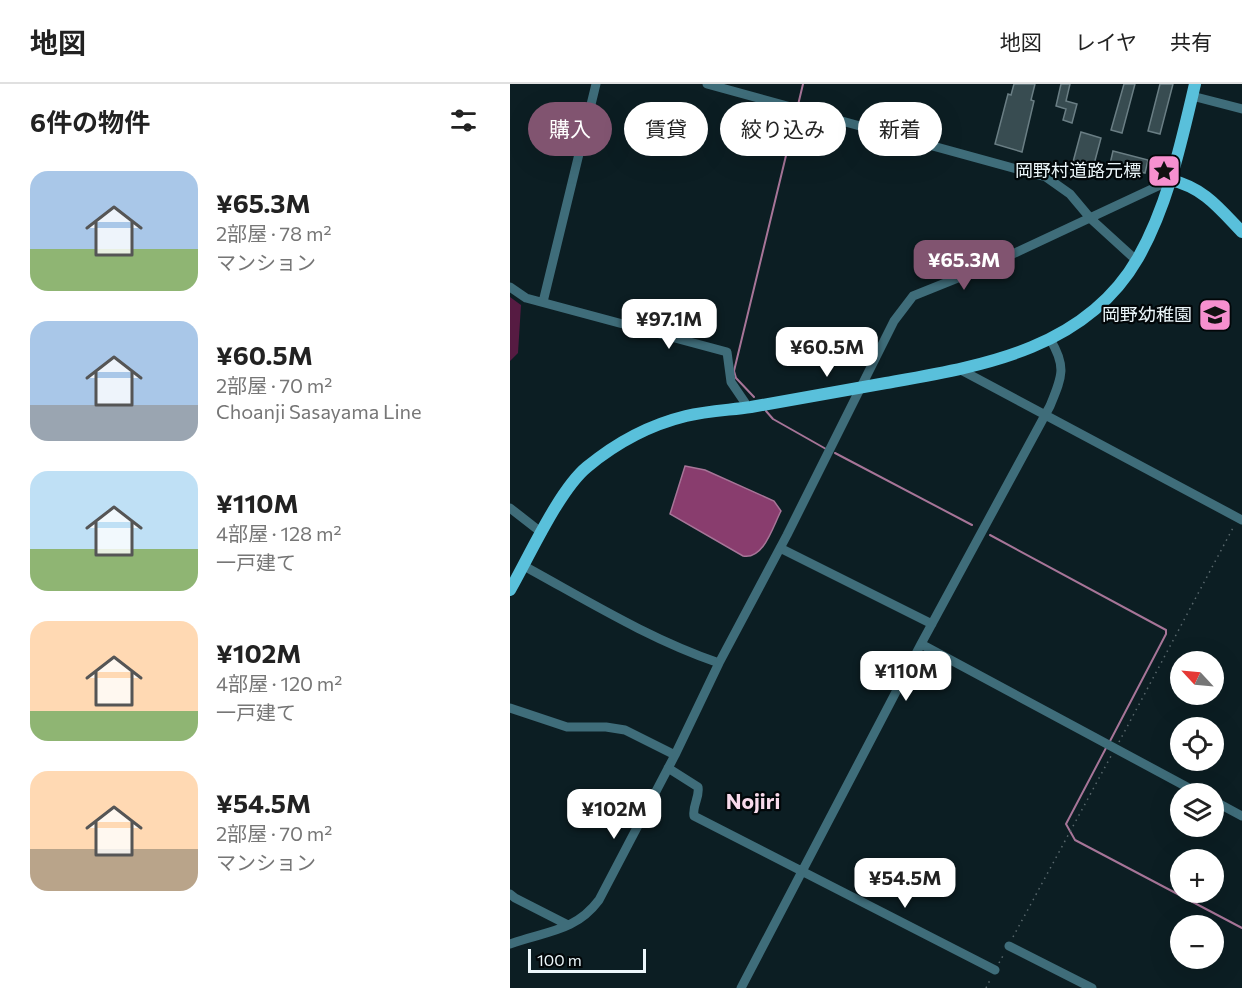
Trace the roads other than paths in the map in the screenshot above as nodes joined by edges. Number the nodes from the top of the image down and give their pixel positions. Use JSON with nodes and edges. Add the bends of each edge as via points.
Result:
{"nodes":[{"id":1,"x":596,"y":84,"type":"edge"},
{"id":2,"x":707,"y":84,"type":"edge"},
{"id":3,"x":1194,"y":90,"type":"edge"},
{"id":4,"x":1242,"y":109,"type":"edge"},
{"id":5,"x":1171,"y":180,"type":"junction"},
{"id":6,"x":1091,"y":219,"type":"junction"},
{"id":7,"x":1242,"y":232,"type":"edge"},
{"id":8,"x":1136,"y":260,"type":"junction"},
{"id":9,"x":510,"y":287,"type":"edge"},
{"id":10,"x":543,"y":302,"type":"junction"},
{"id":11,"x":1050,"y":339,"type":"junction"},
{"id":12,"x":960,"y":370,"type":"junction"},
{"id":13,"x":862,"y":388,"type":"junction"},
{"id":14,"x":748,"y":407,"type":"junction"},
{"id":15,"x":1045,"y":414,"type":"junction"},
{"id":16,"x":510,"y":508,"type":"edge"},
{"id":17,"x":1240,"y":520,"type":"edge"},
{"id":18,"x":542,"y":533,"type":"junction"},
{"id":19,"x":780,"y":548,"type":"junction"},
{"id":20,"x":524,"y":566,"type":"junction"},
{"id":21,"x":510,"y":590,"type":"edge"},
{"id":22,"x":932,"y":624,"type":"junction"},
{"id":23,"x":921,"y":644,"type":"junction"},
{"id":24,"x":718,"y":663,"type":"junction"},
{"id":25,"x":510,"y":708,"type":"edge"},
{"id":26,"x":675,"y":755,"type":"junction"},
{"id":27,"x":668,"y":768,"type":"junction"},
{"id":28,"x":1180,"y":783,"type":"edge"},
{"id":29,"x":1224,"y":806,"type":"edge"},
{"id":30,"x":1242,"y":816,"type":"edge"},
{"id":31,"x":802,"y":871,"type":"junction"},
{"id":32,"x":510,"y":894,"type":"edge"},
{"id":33,"x":568,"y":925,"type":"junction"},
{"id":34,"x":510,"y":944,"type":"edge"},
{"id":35,"x":1009,"y":946,"type":"road end"},
{"id":36,"x":995,"y":970,"type":"road end"},
{"id":37,"x":741,"y":988,"type":"edge"},
{"id":38,"x":1092,"y":988,"type":"edge"}],
"edges":[{"from":1,"to":10,"type":"street"},
{"from":2,"to":6,"type":"street","via":[[1046,177],[1070,194]]},
{"from":3,"to":4,"type":"street"},
{"from":3,"to":5,"type":"main road"},
{"from":5,"to":6,"type":"street"},
{"from":5,"to":7,"type":"main road","via":[[1189,184]]},
{"from":5,"to":8,"type":"main road"},
{"from":6,"to":8,"type":"street"},
{"from":6,"to":13,"type":"street","via":[[914,296],[894,321]]},
{"from":8,"to":11,"type":"main road","via":[[1106,298],[1073,326]]},
{"from":9,"to":10,"type":"street","via":[[526,298]]},
{"from":10,"to":14,"type":"street","via":[[727,352],[731,382]]},
{"from":11,"to":12,"type":"main road","via":[[1022,352]]},
{"from":11,"to":15,"type":"street","via":[[1062,368]]},
{"from":12,"to":13,"type":"main road"},
{"from":12,"to":15,"type":"street"},
{"from":13,"to":14,"type":"main road"},
{"from":13,"to":19,"type":"street"},
{"from":14,"to":18,"type":"main road","via":[[686,416],[621,441],[584,469],[566,490]]},
{"from":15,"to":17,"type":"street"},
{"from":15,"to":22,"type":"street"},
{"from":16,"to":18,"type":"street"},
{"from":18,"to":20,"type":"main road"},
{"from":19,"to":22,"type":"street"},
{"from":19,"to":24,"type":"street"},
{"from":20,"to":21,"type":"main road"},
{"from":20,"to":24,"type":"street","via":[[629,625]]},
{"from":22,"to":23,"type":"street"},
{"from":23,"to":28,"type":"street"},
{"from":23,"to":31,"type":"street"},
{"from":24,"to":26,"type":"street"},
{"from":25,"to":26,"type":"street","via":[[567,728],[625,730]]},
{"from":26,"to":27,"type":"street"},
{"from":27,"to":31,"type":"street","via":[[698,787],[694,816]]},
{"from":27,"to":33,"type":"street","via":[[599,900],[577,923]]},
{"from":29,"to":30,"type":"street"},
{"from":31,"to":36,"type":"street"},
{"from":31,"to":37,"type":"street"},
{"from":32,"to":33,"type":"street"},
{"from":33,"to":34,"type":"street"},
{"from":35,"to":38,"type":"street"}]}
